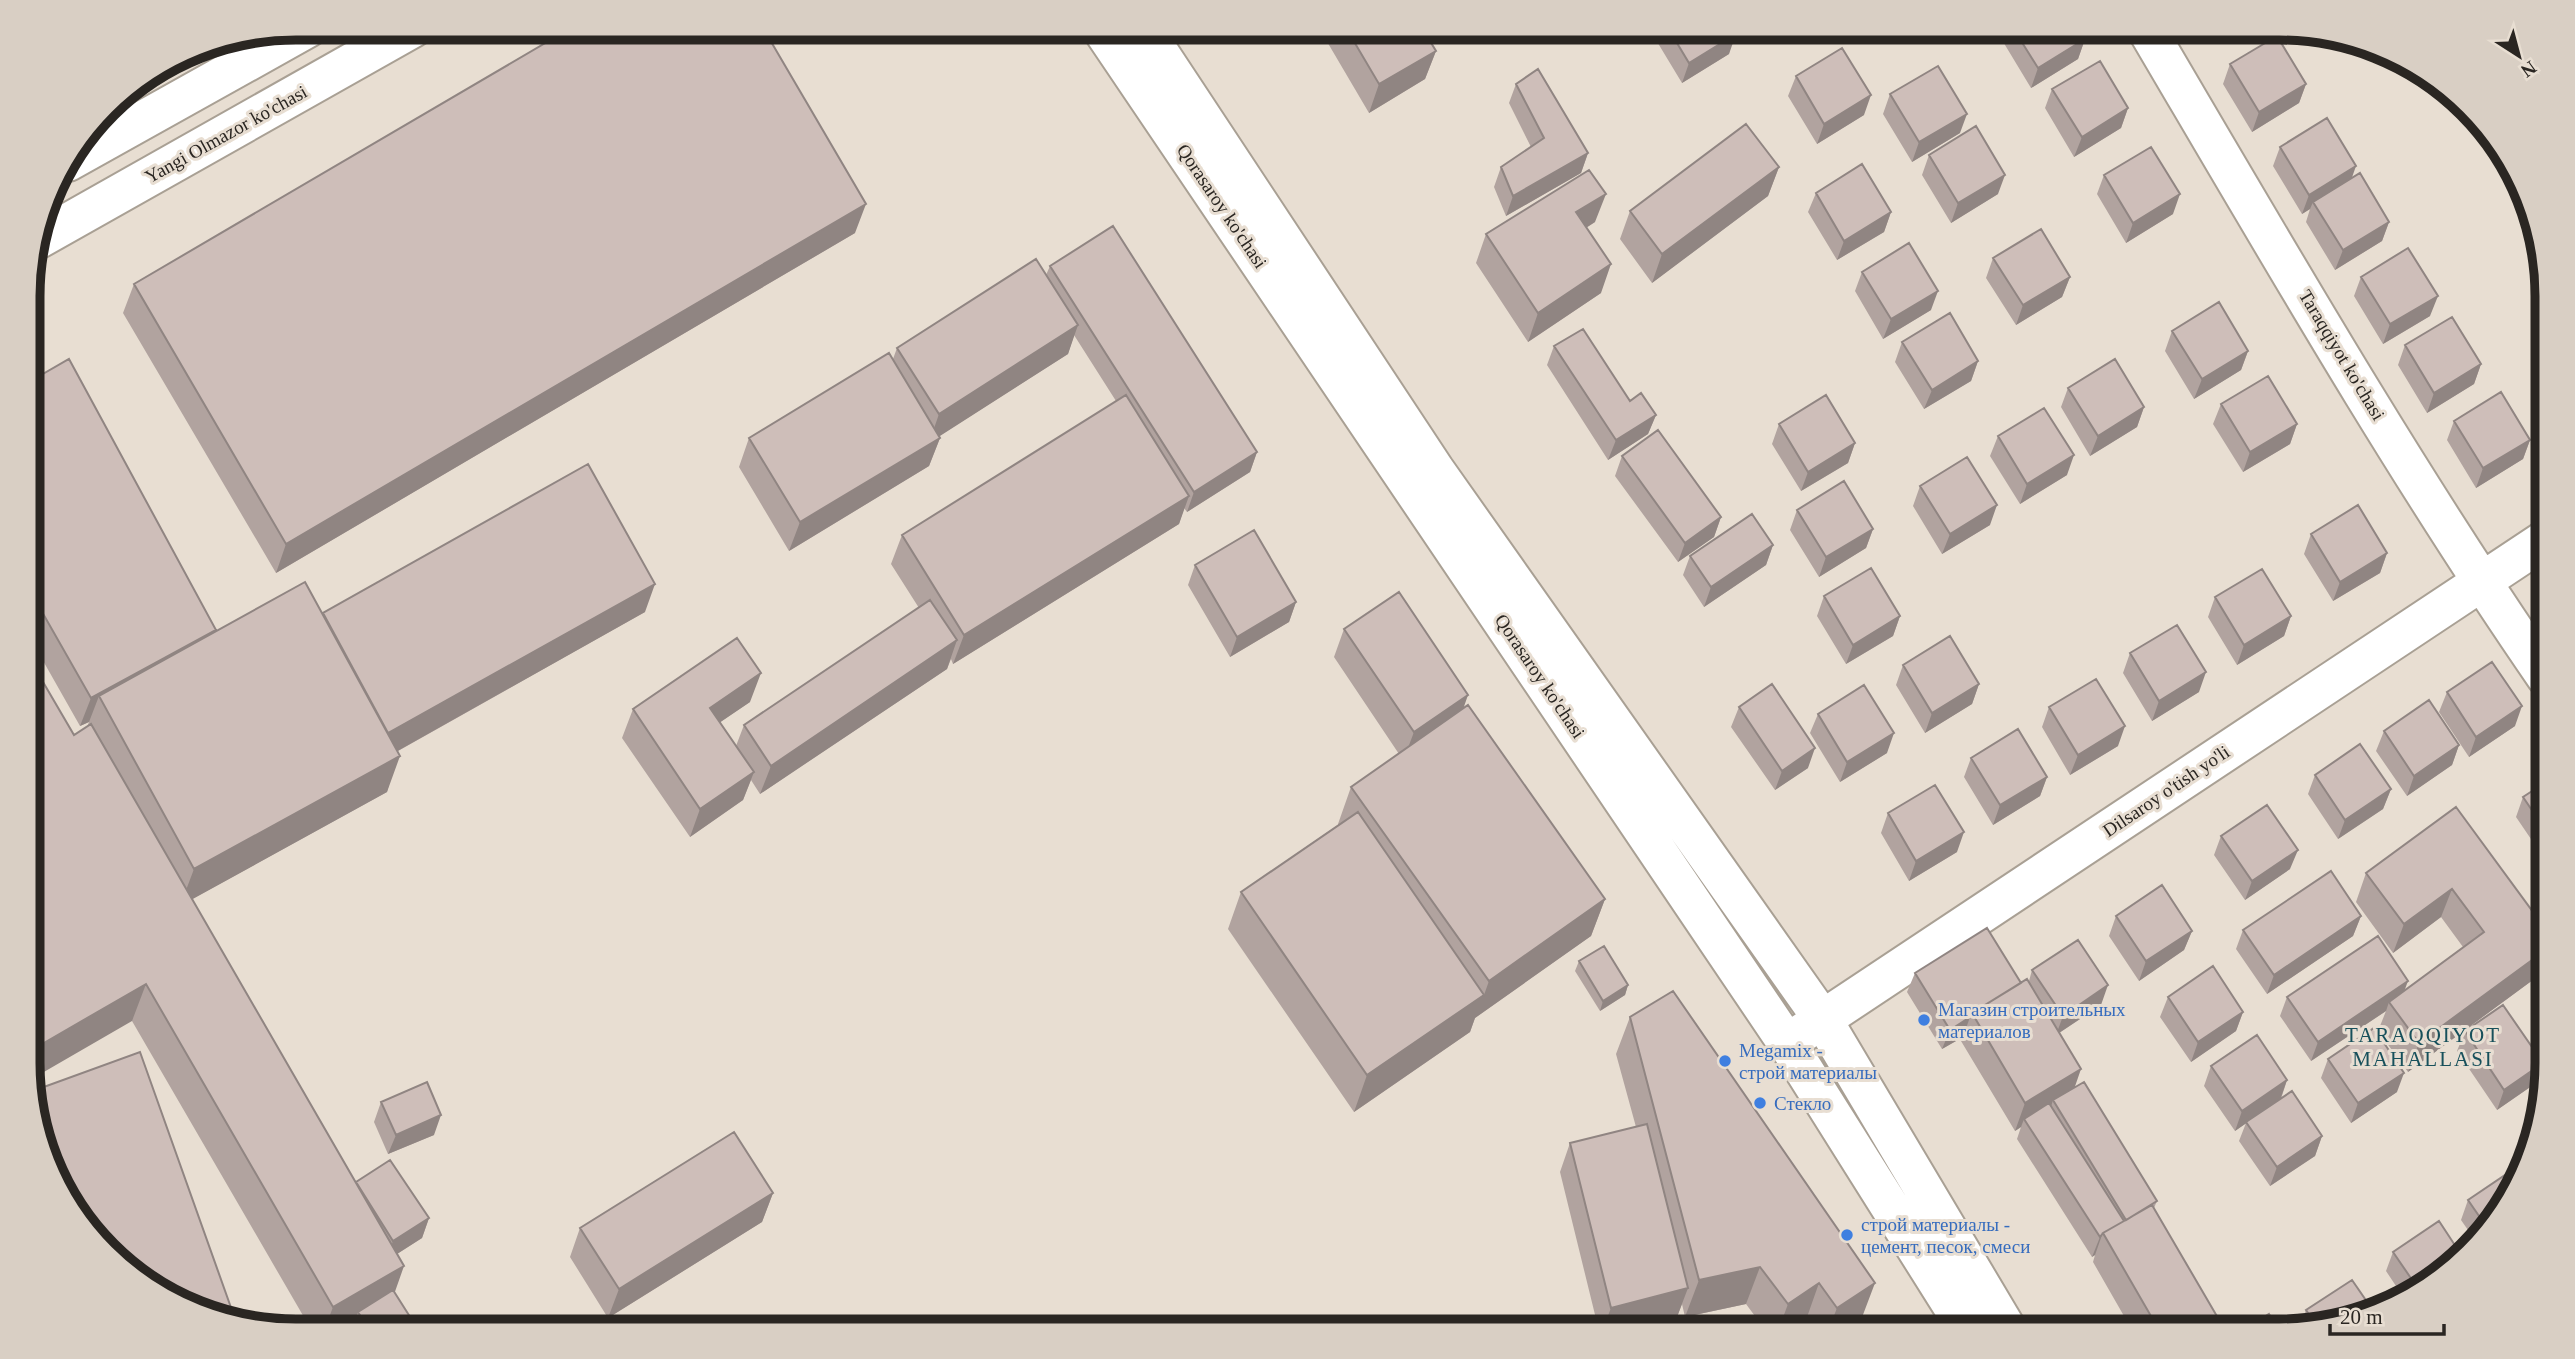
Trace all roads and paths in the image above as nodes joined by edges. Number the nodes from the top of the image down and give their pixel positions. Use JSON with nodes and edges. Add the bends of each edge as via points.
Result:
{"nodes":[{"id":1,"x":392,"y":40,"type":"edge"},
{"id":2,"x":1109,"y":40,"type":"edge"},
{"id":3,"x":1151,"y":40,"type":"edge"},
{"id":4,"x":2153,"y":40,"type":"edge"},
{"id":5,"x":285,"y":41,"type":"edge"},
{"id":6,"x":83,"y":153,"type":"edge"},
{"id":7,"x":48,"y":234,"type":"edge"},
{"id":8,"x":2535,"y":546,"type":"edge"},
{"id":9,"x":2480,"y":582,"type":"junction"},
{"id":10,"x":2535,"y":661,"type":"edge"},
{"id":11,"x":1823,"y":1020,"type":"junction"},
{"id":12,"x":1787,"y":1043,"type":"junction"},
{"id":13,"x":1960,"y":1319,"type":"edge"},
{"id":14,"x":2001,"y":1319,"type":"edge"}],
"edges":[{"from":1,"to":7,"type":"main road","name":"Yangi Olmazor ko'chasi"},
{"from":2,"to":12,"type":"main road","name":"Qorasaroy ko'chasi"},
{"from":3,"to":11,"type":"main road","name":"Qorasaroy ko'chasi","via":[[1435,470]]},
{"from":4,"to":9,"type":"main road","name":"Taraqqiyot ko'chasi"},
{"from":5,"to":6,"type":"main road"},
{"from":8,"to":9,"type":"main road","name":"Dilsaroy o'tish yo'li"},
{"from":9,"to":10,"type":"main road","name":"Taraqqiyot ko'chasi"},
{"from":9,"to":11,"type":"main road","name":"Dilsaroy o'tish yo'li"},
{"from":11,"to":12,"type":"main road","name":"Dilsaroy o'tish yo'li"},
{"from":11,"to":14,"type":"main road","name":"Qorasaroy ko'chasi"},
{"from":12,"to":13,"type":"main road","name":"Qorasaroy ko'chasi"}]}
